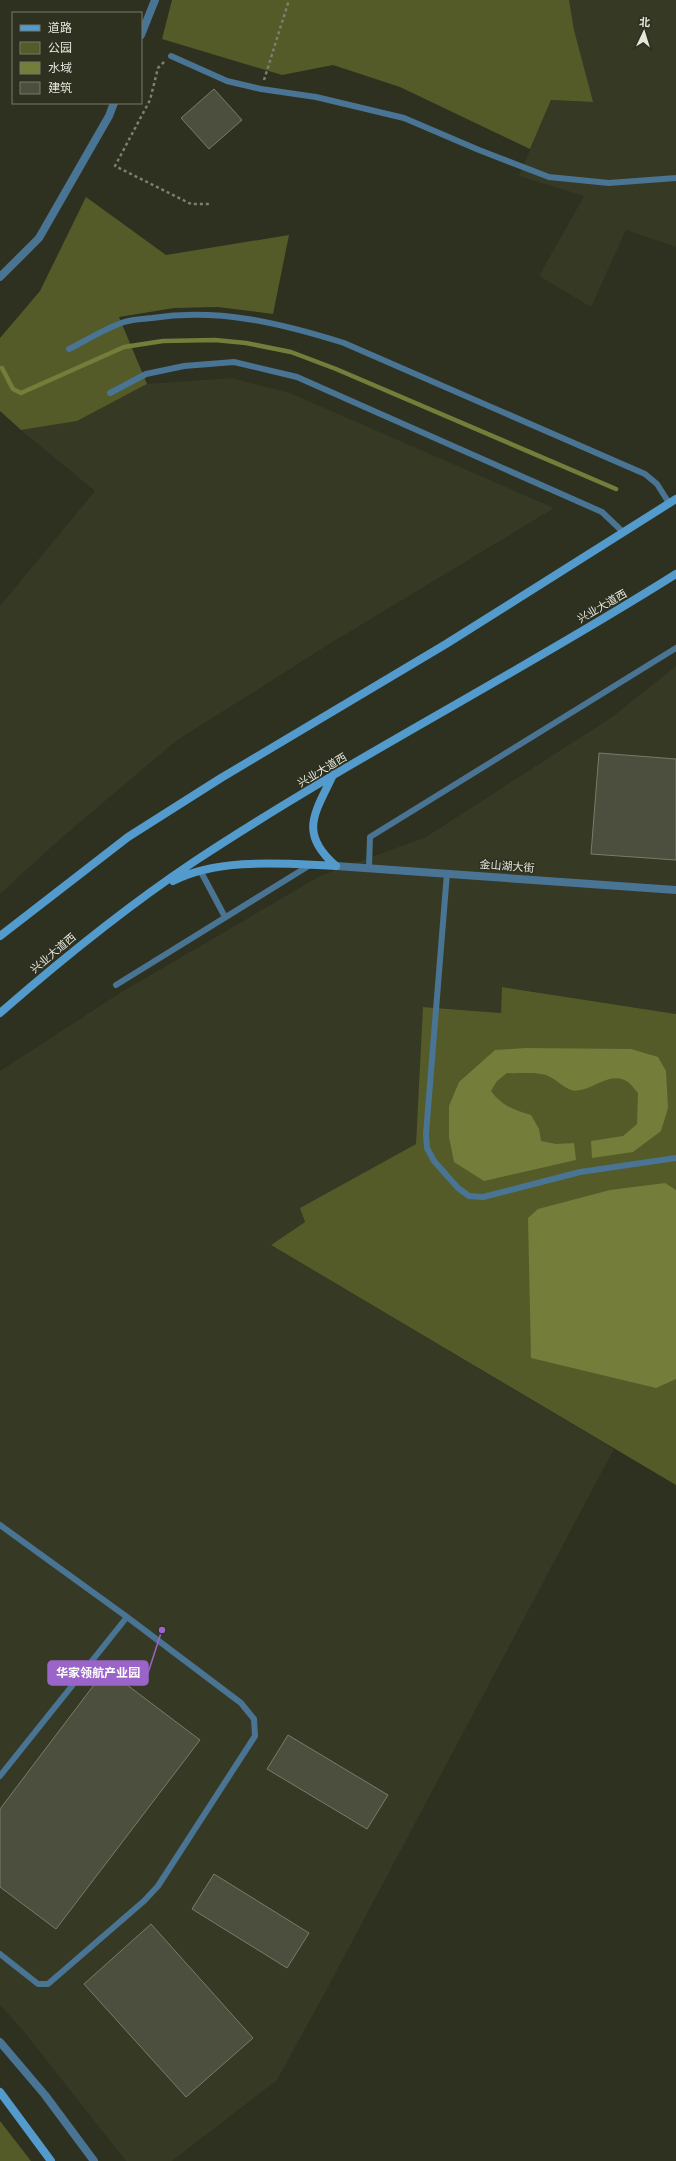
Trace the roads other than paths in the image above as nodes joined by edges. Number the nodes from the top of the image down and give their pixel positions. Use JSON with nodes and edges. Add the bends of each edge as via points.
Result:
{"nodes":[{"id":1,"x":155,"y":0,"type":"edge"},
{"id":2,"x":142,"y":32,"type":"edge"},
{"id":3,"x":171,"y":56,"type":"road end"},
{"id":4,"x":114,"y":104,"type":"edge"},
{"id":5,"x":676,"y":178,"type":"edge"},
{"id":6,"x":0,"y":277,"type":"edge"},
{"id":7,"x":69,"y":348,"type":"dead end"},
{"id":8,"x":110,"y":393,"type":"dead end"},
{"id":9,"x":673,"y":501,"type":"edge"},
{"id":10,"x":623,"y":532,"type":"junction"},
{"id":11,"x":676,"y":574,"type":"edge"},
{"id":12,"x":676,"y":648,"type":"edge"},
{"id":13,"x":334,"y":775,"type":"junction"},
{"id":14,"x":311,"y":864,"type":"junction"},
{"id":15,"x":336,"y":866,"type":"junction"},
{"id":16,"x":369,"y":866,"type":"junction"},
{"id":17,"x":201,"y":872,"type":"junction"},
{"id":18,"x":447,"y":873,"type":"junction"},
{"id":19,"x":676,"y":890,"type":"edge"},
{"id":20,"x":146,"y":895,"type":"junction"},
{"id":21,"x":225,"y":917,"type":"junction"},
{"id":22,"x":0,"y":936,"type":"edge"},
{"id":23,"x":116,"y":985,"type":"dead end"},
{"id":24,"x":0,"y":1013,"type":"edge"},
{"id":25,"x":676,"y":1158,"type":"edge"},
{"id":26,"x":0,"y":1525,"type":"edge"},
{"id":27,"x":127,"y":1617,"type":"junction"},
{"id":28,"x":0,"y":1776,"type":"edge"},
{"id":29,"x":0,"y":1954,"type":"edge"},
{"id":30,"x":0,"y":2042,"type":"edge"},
{"id":31,"x":0,"y":2092,"type":"edge"},
{"id":32,"x":51,"y":2161,"type":"edge"},
{"id":33,"x":94,"y":2161,"type":"edge"}],
"edges":[{"from":1,"to":2,"type":"street"},
{"from":3,"to":5,"type":"lane","via":[[227,81],[404,118],[549,177],[609,183]]},
{"from":4,"to":6,"type":"street","via":[[39,238]]},
{"from":7,"to":9,"type":"lane","via":[[125,322],[170,316],[217,315],[261,320],[305,331],[344,343],[645,474]]},
{"from":8,"to":10,"type":"lane","via":[[146,374],[184,366],[234,362],[297,377],[602,512]]},
{"from":9,"to":10,"type":"street"},
{"from":10,"to":22,"type":"street","via":[[446,644],[221,778],[128,837]]},
{"from":11,"to":13,"type":"street","name":"兴业大道西"},
{"from":12,"to":16,"type":"lane","via":[[370,837]]},
{"from":13,"to":15,"type":"street","via":[[315,813],[313,827],[314,841],[322,854]]},
{"from":13,"to":20,"type":"street","name":"兴业大道西","via":[[234,835]]},
{"from":14,"to":15,"type":"street"},
{"from":14,"to":17,"type":"street","via":[[235,864]]},
{"from":14,"to":21,"type":"lane"},
{"from":15,"to":16,"type":"street","name":"金山湖大街"},
{"from":16,"to":18,"type":"street","name":"金山湖大街"},
{"from":17,"to":20,"type":"street","via":[[182,877]]},
{"from":17,"to":21,"type":"lane"},
{"from":18,"to":19,"type":"street","name":"金山湖大街"},
{"from":18,"to":25,"type":"lane","via":[[426,1134],[427,1148],[434,1161],[458,1188],[469,1196],[483,1197],[580,1172]]},
{"from":20,"to":24,"type":"street","name":"兴业大道西","via":[[77,946]]},
{"from":21,"to":23,"type":"lane"},
{"from":26,"to":27,"type":"lane"},
{"from":27,"to":28,"type":"lane"},
{"from":27,"to":29,"type":"lane","via":[[241,1703],[254,1719],[255,1736],[158,1886],[48,1984],[38,1984]]},
{"from":30,"to":33,"type":"street","via":[[45,2094]]},
{"from":31,"to":32,"type":"street"}]}
